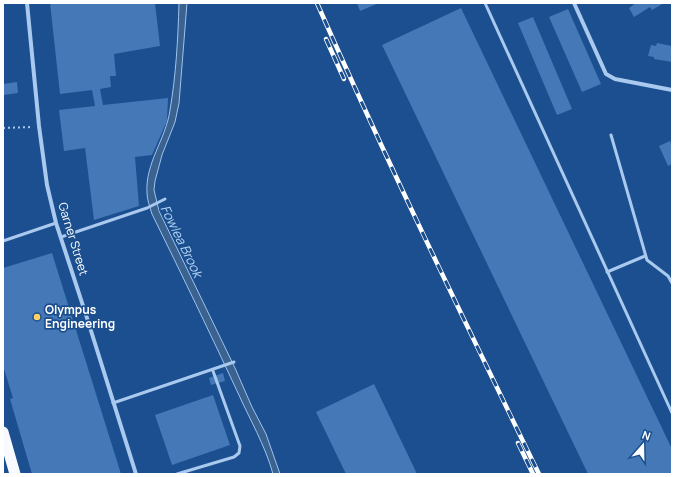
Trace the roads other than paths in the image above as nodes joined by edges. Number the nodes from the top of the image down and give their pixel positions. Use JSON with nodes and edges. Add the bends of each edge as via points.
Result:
{"nodes":[{"id":1,"x":26,"y":3,"type":"edge"},
{"id":2,"x":485,"y":3,"type":"edge"},
{"id":3,"x":574,"y":3,"type":"edge"},
{"id":4,"x":672,"y":90,"type":"edge"},
{"id":5,"x":611,"y":135,"type":"dead end"},
{"id":6,"x":165,"y":199,"type":"dead end"},
{"id":7,"x":56,"y":223,"type":"junction"},
{"id":8,"x":60,"y":237,"type":"junction"},
{"id":9,"x":3,"y":241,"type":"edge"},
{"id":10,"x":645,"y":256,"type":"junction"},
{"id":11,"x":607,"y":272,"type":"junction"},
{"id":12,"x":672,"y":283,"type":"edge"},
{"id":13,"x":234,"y":362,"type":"dead end"},
{"id":14,"x":213,"y":370,"type":"junction"},
{"id":15,"x":113,"y":403,"type":"junction"},
{"id":16,"x":672,"y":413,"type":"edge"},
{"id":17,"x":3,"y":432,"type":"edge"},
{"id":18,"x":15,"y":474,"type":"edge"},
{"id":19,"x":136,"y":474,"type":"edge"},
{"id":20,"x":177,"y":474,"type":"edge"}],
"edges":[{"from":1,"to":7,"type":"street","name":"Garner Street","via":[[39,126],[47,184]]},
{"from":2,"to":11,"type":"lane"},
{"from":3,"to":4,"type":"street","via":[[606,74],[615,79]]},
{"from":5,"to":10,"type":"lane"},
{"from":6,"to":8,"type":"lane","via":[[147,208]]},
{"from":7,"to":8,"type":"street","name":"Garner Street"},
{"from":7,"to":9,"type":"lane"},
{"from":8,"to":15,"type":"street","name":"Garner Street"},
{"from":10,"to":11,"type":"lane"},
{"from":10,"to":12,"type":"lane","via":[[668,276]]},
{"from":11,"to":16,"type":"lane"},
{"from":13,"to":14,"type":"lane"},
{"from":14,"to":15,"type":"lane"},
{"from":14,"to":20,"type":"lane","via":[[240,446],[239,453],[234,457]]},
{"from":15,"to":19,"type":"street","name":"Garner Street"},
{"from":17,"to":18,"type":"highway"}]}
